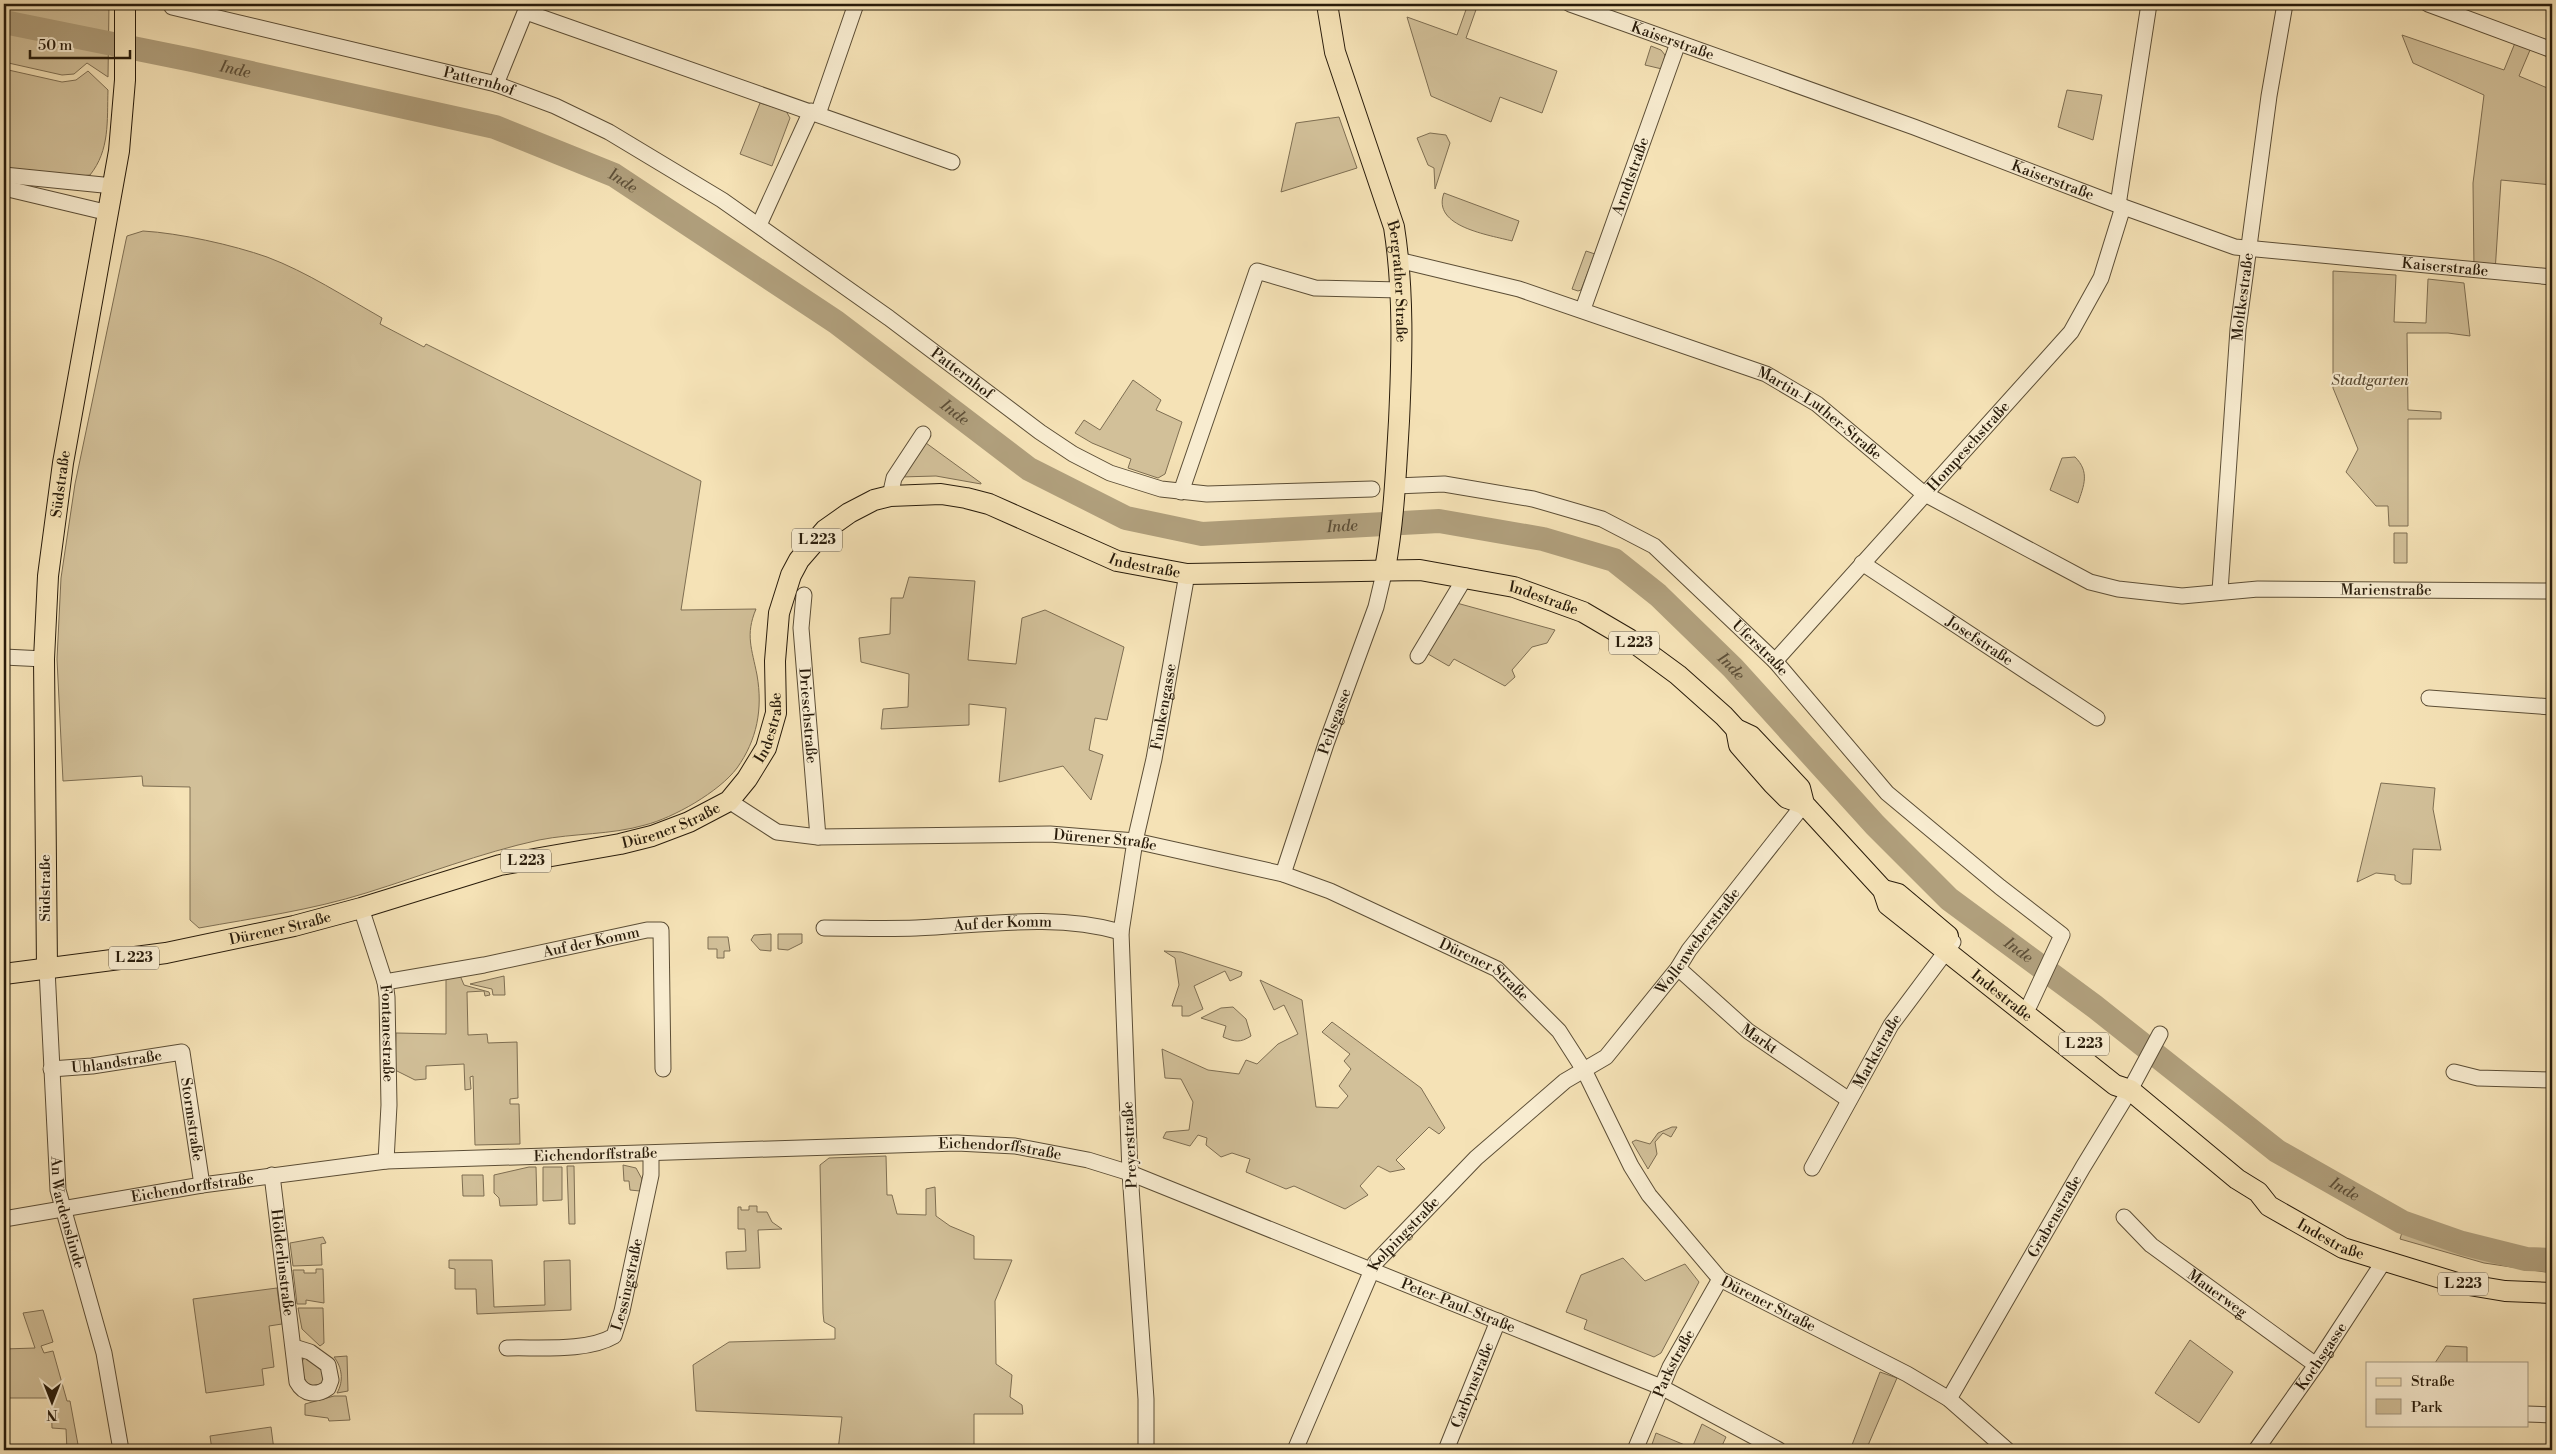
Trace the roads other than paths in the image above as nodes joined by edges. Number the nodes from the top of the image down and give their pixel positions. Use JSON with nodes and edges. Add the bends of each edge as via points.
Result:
{"nodes":[{"id":1,"x":856,"y":4,"type":"edge"},
{"id":2,"x":1327,"y":4,"type":"edge"},
{"id":3,"x":1570,"y":4,"type":"edge"},
{"id":4,"x":2149,"y":4,"type":"edge"},
{"id":5,"x":2285,"y":4,"type":"edge"},
{"id":6,"x":2428,"y":4,"type":"edge"},
{"id":7,"x":172,"y":7,"type":"dead end"},
{"id":8,"x":527,"y":8,"type":"edge"},
{"id":9,"x":126,"y":9,"type":"edge"},
{"id":10,"x":1678,"y":43,"type":"junction"},
{"id":11,"x":2552,"y":50,"type":"edge"},
{"id":12,"x":496,"y":84,"type":"junction"},
{"id":13,"x":815,"y":113,"type":"junction"},
{"id":14,"x":952,"y":162,"type":"dead end"},
{"id":15,"x":4,"y":175,"type":"edge"},
{"id":16,"x":113,"y":186,"type":"junction"},
{"id":17,"x":4,"y":188,"type":"edge"},
{"id":18,"x":2120,"y":206,"type":"junction"},
{"id":19,"x":109,"y":213,"type":"junction"},
{"id":20,"x":759,"y":225,"type":"junction"},
{"id":21,"x":2249,"y":249,"type":"junction"},
{"id":22,"x":1398,"y":260,"type":"junction"},
{"id":23,"x":2552,"y":277,"type":"edge"},
{"id":24,"x":1400,"y":290,"type":"junction"},
{"id":25,"x":1583,"y":309,"type":"junction"},
{"id":26,"x":924,"y":434,"type":"dead end"},
{"id":27,"x":1372,"y":489,"type":"dead end"},
{"id":28,"x":1181,"y":492,"type":"junction"},
{"id":29,"x":1924,"y":493,"type":"junction"},
{"id":30,"x":1395,"y":494,"type":"junction"},
{"id":31,"x":890,"y":496,"type":"junction"},
{"id":32,"x":1862,"y":563,"type":"junction"},
{"id":33,"x":1386,"y":569,"type":"junction"},
{"id":34,"x":1187,"y":574,"type":"junction"},
{"id":35,"x":1466,"y":576,"type":"junction"},
{"id":36,"x":2220,"y":591,"type":"junction"},
{"id":37,"x":2552,"y":591,"type":"edge"},
{"id":38,"x":804,"y":594,"type":"dead end"},
{"id":39,"x":1418,"y":656,"type":"dead end"},
{"id":40,"x":4,"y":658,"type":"edge"},
{"id":41,"x":44,"y":659,"type":"junction"},
{"id":42,"x":1775,"y":661,"type":"junction"},
{"id":43,"x":2428,"y":698,"type":"dead end"},
{"id":44,"x":2552,"y":707,"type":"edge"},
{"id":45,"x":2097,"y":718,"type":"dead end"},
{"id":46,"x":729,"y":801,"type":"junction"},
{"id":47,"x":1804,"y":804,"type":"junction"},
{"id":48,"x":818,"y":837,"type":"junction"},
{"id":49,"x":1135,"y":841,"type":"junction"},
{"id":50,"x":1283,"y":874,"type":"junction"},
{"id":51,"x":361,"y":908,"type":"junction"},
{"id":52,"x":824,"y":928,"type":"dead end"},
{"id":53,"x":1121,"y":932,"type":"junction"},
{"id":54,"x":1950,"y":946,"type":"junction"},
{"id":55,"x":1678,"y":968,"type":"junction"},
{"id":56,"x":47,"y":969,"type":"junction"},
{"id":57,"x":4,"y":974,"type":"edge"},
{"id":58,"x":385,"y":982,"type":"junction"},
{"id":59,"x":2031,"y":1002,"type":"junction"},
{"id":60,"x":2160,"y":1034,"type":"dead end"},
{"id":61,"x":182,"y":1052,"type":"joint"},
{"id":62,"x":663,"y":1069,"type":"dead end"},
{"id":63,"x":51,"y":1070,"type":"junction"},
{"id":64,"x":1584,"y":1070,"type":"junction"},
{"id":65,"x":2454,"y":1072,"type":"dead end"},
{"id":66,"x":2552,"y":1080,"type":"edge"},
{"id":67,"x":2130,"y":1090,"type":"junction"},
{"id":68,"x":1849,"y":1100,"type":"junction"},
{"id":69,"x":651,"y":1154,"type":"junction"},
{"id":70,"x":386,"y":1161,"type":"junction"},
{"id":71,"x":1812,"y":1168,"type":"dead end"},
{"id":72,"x":1130,"y":1173,"type":"junction"},
{"id":73,"x":272,"y":1175,"type":"junction"},
{"id":74,"x":202,"y":1186,"type":"junction"},
{"id":75,"x":62,"y":1209,"type":"junction"},
{"id":76,"x":2124,"y":1217,"type":"dead end"},
{"id":77,"x":4,"y":1219,"type":"edge"},
{"id":78,"x":2384,"y":1261,"type":"junction"},
{"id":79,"x":1370,"y":1271,"type":"junction"},
{"id":80,"x":1720,"y":1279,"type":"junction"},
{"id":81,"x":2552,"y":1293,"type":"edge"},
{"id":82,"x":1498,"y":1320,"type":"junction"},
{"id":83,"x":294,"y":1347,"type":"dead end"},
{"id":84,"x":507,"y":1348,"type":"dead end"},
{"id":85,"x":2316,"y":1365,"type":"junction"},
{"id":86,"x":1661,"y":1387,"type":"junction"},
{"id":87,"x":1949,"y":1399,"type":"junction"},
{"id":88,"x":2528,"y":1414,"type":"edge"},
{"id":89,"x":2552,"y":1414,"type":"edge"},
{"id":90,"x":121,"y":1450,"type":"edge"},
{"id":91,"x":1146,"y":1450,"type":"edge"},
{"id":92,"x":1295,"y":1450,"type":"edge"},
{"id":93,"x":1446,"y":1450,"type":"edge"},
{"id":94,"x":1635,"y":1450,"type":"edge"},
{"id":95,"x":1779,"y":1450,"type":"edge"},
{"id":96,"x":2007,"y":1450,"type":"edge"},
{"id":97,"x":2256,"y":1450,"type":"edge"}],
"edges":[{"from":1,"to":13,"type":"street"},
{"from":2,"to":22,"type":"main road","name":"Bergrather Straße","via":[[1332,40],[1394,227]]},
{"from":3,"to":10,"type":"street","name":"Kaiserstraße"},
{"from":4,"to":18,"type":"street","name":"Hompeschstraße"},
{"from":5,"to":21,"type":"street","name":"Moltkestraße"},
{"from":6,"to":11,"type":"street"},
{"from":7,"to":12,"type":"street","name":"Patternhof"},
{"from":8,"to":12,"type":"street"},
{"from":8,"to":13,"type":"street"},
{"from":9,"to":16,"type":"main road","name":"Südstraße","via":[[125,80]]},
{"from":10,"to":18,"type":"street","name":"Kaiserstraße","via":[[1914,127]]},
{"from":10,"to":25,"type":"street","name":"Arndtstraße"},
{"from":12,"to":20,"type":"street","name":"Patternhof","via":[[556,106],[610,132]]},
{"from":13,"to":14,"type":"street"},
{"from":13,"to":20,"type":"street"},
{"from":15,"to":16,"type":"street"},
{"from":16,"to":19,"type":"main road","name":"Südstraße"},
{"from":17,"to":19,"type":"street"},
{"from":18,"to":21,"type":"street","name":"Kaiserstraße"},
{"from":18,"to":29,"type":"street","name":"Hompeschstraße","via":[[2101,278],[2071,332]]},
{"from":19,"to":41,"type":"main road","name":"Südstraße","via":[[52,535]]},
{"from":20,"to":28,"type":"street","name":"Patternhof","via":[[1073,454],[1110,473]]},
{"from":21,"to":23,"type":"street","name":"Kaiserstraße"},
{"from":21,"to":36,"type":"street","name":"Moltkestraße","via":[[2238,329]]},
{"from":22,"to":24,"type":"main road","name":"Bergrather Straße"},
{"from":22,"to":25,"type":"street","name":"Martin-Luther-Straße","via":[[1519,289]]},
{"from":24,"to":28,"type":"street","via":[[1316,288],[1257,271]]},
{"from":24,"to":30,"type":"main road","name":"Bergrather Straße","via":[[1401,374]]},
{"from":25,"to":29,"type":"street","name":"Martin-Luther-Straße","via":[[1766,374],[1817,404]]},
{"from":26,"to":31,"type":"street","via":[[894,478]]},
{"from":27,"to":28,"type":"street","name":"Patternhof","via":[[1260,494]]},
{"from":29,"to":32,"type":"street","name":"Hompeschstraße"},
{"from":29,"to":36,"type":"street","name":"Martin-Luther-Straße","via":[[2090,582],[2118,590],[2196,597]]},
{"from":30,"to":33,"type":"main road","name":"Bergrather Straße"},
{"from":30,"to":42,"type":"street","name":"Uferstraße","via":[[1444,484],[1533,499],[1602,519],[1654,546]]},
{"from":31,"to":34,"type":"main road","name":"Indestraße","number":"L 223","via":[[941,494],[989,504],[1117,561]]},
{"from":31,"to":46,"type":"main road","name":"Indestraße","number":"L 223","via":[[859,507],[826,530],[795,568],[779,613],[775,716],[766,748]]},
{"from":32,"to":42,"type":"street","name":"Hompeschstraße"},
{"from":32,"to":45,"type":"street","name":"Josefstraße"},
{"from":33,"to":34,"type":"main road","name":"Indestraße","number":"L 223"},
{"from":33,"to":35,"type":"main road","name":"Indestraße","number":"L 223","via":[[1440,571]]},
{"from":33,"to":50,"type":"street","name":"Peilsgasse","via":[[1376,607]]},
{"from":34,"to":49,"type":"street","name":"Funkengasse","via":[[1154,759]]},
{"from":35,"to":39,"type":"street"},
{"from":35,"to":47,"type":"main road","name":"Indestraße","number":"L 223","via":[[1514,587],[1582,612],[1629,639],[1678,675],[1736,729],[1751,736],[1800,788]]},
{"from":36,"to":37,"type":"street","name":"Marienstraße"},
{"from":38,"to":48,"type":"street","name":"Drieschstraße","via":[[802,628]]},
{"from":40,"to":41,"type":"street"},
{"from":41,"to":56,"type":"main road","name":"Südstraße"},
{"from":42,"to":59,"type":"street","name":"Uferstraße","via":[[1887,793],[2062,935]]},
{"from":43,"to":44,"type":"street"},
{"from":46,"to":48,"type":"street","name":"Dürener Straße","via":[[777,832]]},
{"from":46,"to":51,"type":"main road","name":"Dürener Straße","number":"L 223","via":[[689,822],[652,836],[500,865]]},
{"from":47,"to":54,"type":"main road","name":"Indestraße","number":"L 223","via":[[1883,890],[1888,905]]},
{"from":47,"to":55,"type":"street","name":"Wollenweberstraße"},
{"from":48,"to":49,"type":"street","name":"Dürener Straße","via":[[1050,834]]},
{"from":49,"to":50,"type":"street","name":"Dürener Straße"},
{"from":49,"to":53,"type":"street","name":"Preyerstraße"},
{"from":50,"to":64,"type":"street","name":"Dürener Straße","via":[[1330,891],[1497,969],[1559,1031]]},
{"from":51,"to":56,"type":"main road","name":"Dürener Straße","number":"L 223","via":[[252,936],[166,953]]},
{"from":51,"to":58,"type":"street","name":"Fontanestraße"},
{"from":52,"to":53,"type":"street","name":"Auf der Komm","via":[[916,928],[1052,921],[1101,926]]},
{"from":53,"to":72,"type":"street","name":"Preyerstraße"},
{"from":54,"to":59,"type":"main road","name":"Indestraße","number":"L 223"},
{"from":54,"to":68,"type":"street","name":"Marktstraße","via":[[1892,1025]]},
{"from":55,"to":64,"type":"street","name":"Wollenweberstraße","via":[[1606,1057]]},
{"from":55,"to":68,"type":"street","name":"Markt","via":[[1748,1031]]},
{"from":56,"to":57,"type":"main road","name":"Dürener Straße","number":"L 223"},
{"from":56,"to":63,"type":"street","name":"An Wardenslinde"},
{"from":58,"to":62,"type":"street","name":"Auf der Komm","via":[[647,930],[662,930]]},
{"from":58,"to":70,"type":"street","name":"Fontanestraße","via":[[389,1041]]},
{"from":59,"to":67,"type":"main road","name":"Indestraße","number":"L 223","via":[[2122,1075]]},
{"from":60,"to":67,"type":"street","name":"Grabenstraße"},
{"from":61,"to":63,"type":"street","name":"Uhlandstraße"},
{"from":61,"to":74,"type":"street","name":"Stormstraße"},
{"from":63,"to":75,"type":"street","name":"An Wardenslinde"},
{"from":64,"to":79,"type":"street","name":"Kolpingstraße","via":[[1565,1081],[1476,1158],[1380,1256]]},
{"from":64,"to":80,"type":"street","name":"Dürener Straße","via":[[1631,1166],[1649,1194]]},
{"from":65,"to":66,"type":"street","via":[[2478,1078]]},
{"from":67,"to":78,"type":"main road","name":"Indestraße","number":"L 223","via":[[2211,1158],[2258,1192],[2270,1206],[2343,1248]]},
{"from":67,"to":87,"type":"street","name":"Grabenstraße"},
{"from":68,"to":71,"type":"street","name":"Marktstraße"},
{"from":69,"to":70,"type":"street","name":"Eichendorffstraße"},
{"from":69,"to":72,"type":"street","name":"Eichendorffstraße","via":[[957,1143],[1016,1146],[1088,1160]]},
{"from":69,"to":84,"type":"street","name":"Lessingstraße","via":[[651,1175],[614,1336],[584,1345]]},
{"from":70,"to":73,"type":"street","name":"Eichendorffstraße"},
{"from":72,"to":79,"type":"street","name":"Peter-Paul-Straße"},
{"from":72,"to":91,"type":"street","name":"Preyerstraße","via":[[1146,1399]]},
{"from":73,"to":74,"type":"street","name":"Eichendorffstraße"},
{"from":73,"to":83,"type":"street","name":"Hölderlinstraße"},
{"from":74,"to":75,"type":"street","name":"Eichendorffstraße"},
{"from":75,"to":77,"type":"street","name":"Eichendorffstraße"},
{"from":75,"to":90,"type":"street","name":"An Wardenslinde","via":[[104,1353]]},
{"from":76,"to":85,"type":"street","name":"Mauerweg","via":[[2151,1246]]},
{"from":78,"to":81,"type":"main road","name":"Indestraße","number":"L 223","via":[[2456,1283],[2505,1291]]},
{"from":78,"to":85,"type":"street","name":"Kochsgasse"},
{"from":79,"to":82,"type":"street","name":"Peter-Paul-Straße"},
{"from":79,"to":92,"type":"street","name":"Kolpingstraße"},
{"from":80,"to":86,"type":"street","name":"Parkstraße"},
{"from":80,"to":87,"type":"street","name":"Dürener Straße","via":[[1907,1374]]},
{"from":82,"to":86,"type":"street","name":"Peter-Paul-Straße"},
{"from":82,"to":93,"type":"street","name":"Carbynstraße"},
{"from":85,"to":97,"type":"street","name":"Kochsgasse"},
{"from":86,"to":94,"type":"street","name":"Parkstraße"},
{"from":86,"to":95,"type":"street","name":"Peter-Paul-Straße"},
{"from":87,"to":96,"type":"street","name":"Dürener Straße"},
{"from":88,"to":89,"type":"street"}]}
